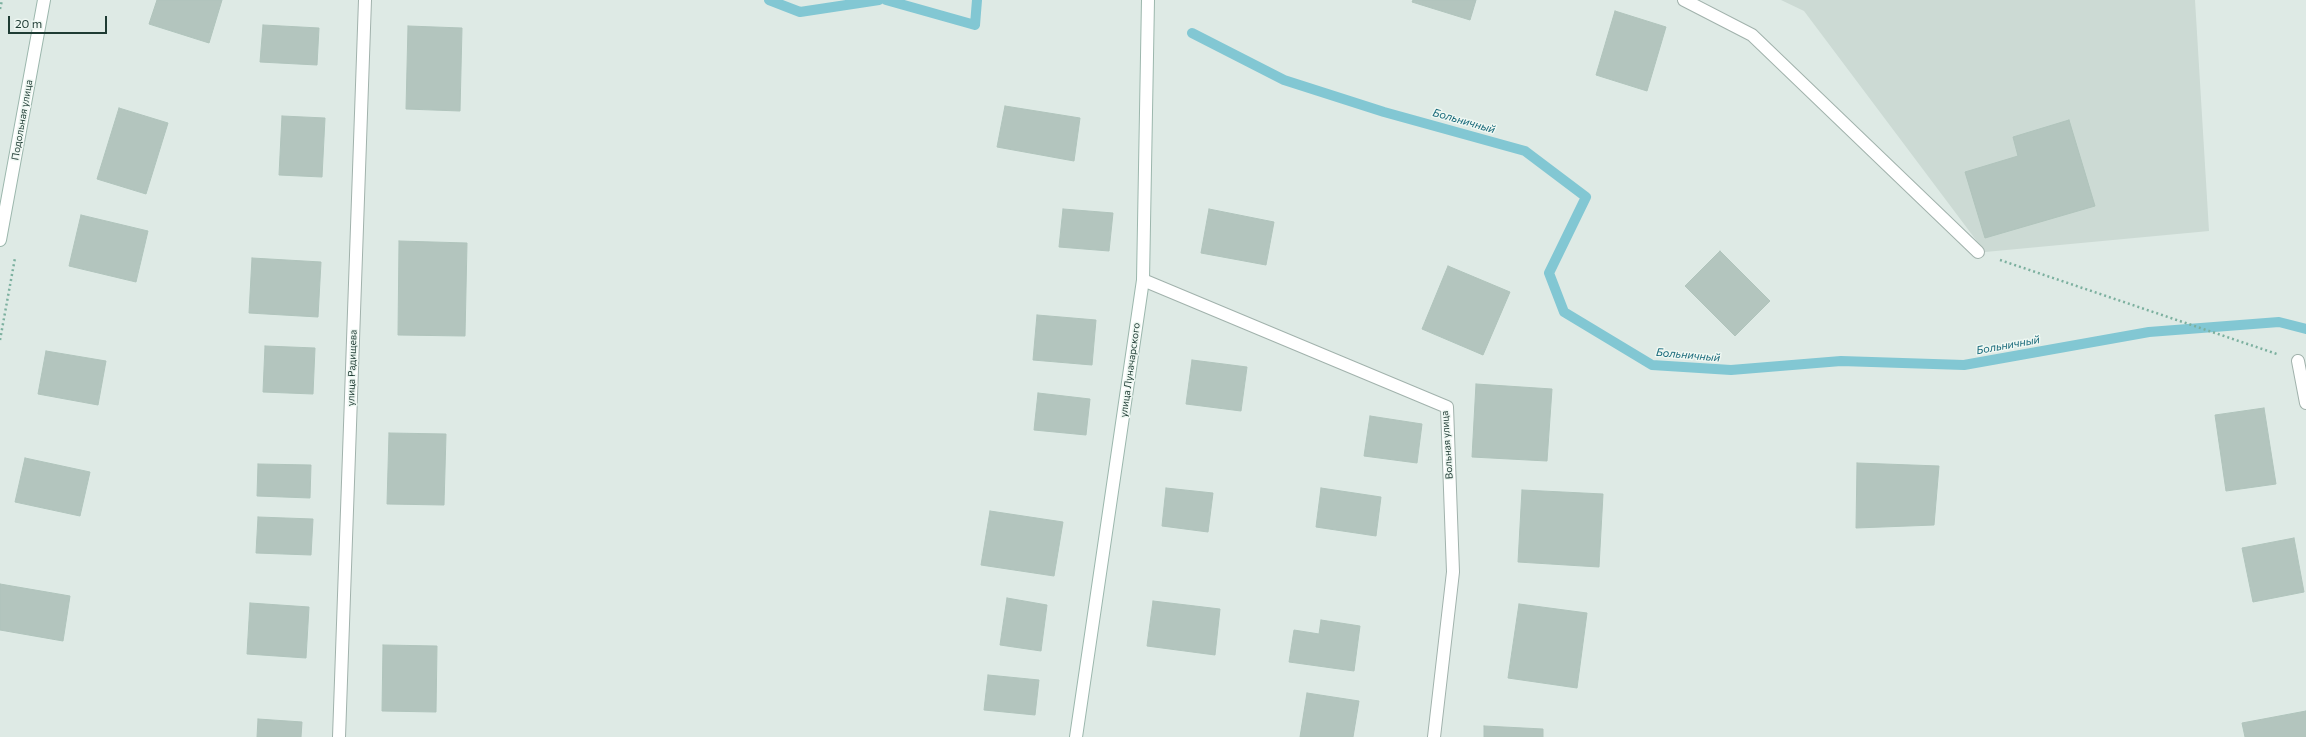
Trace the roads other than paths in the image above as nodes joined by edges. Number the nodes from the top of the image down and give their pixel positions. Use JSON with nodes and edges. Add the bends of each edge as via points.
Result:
{"nodes":[{"id":1,"x":44,"y":0,"type":"edge"},
{"id":2,"x":365,"y":0,"type":"edge"},
{"id":3,"x":1148,"y":0,"type":"edge"},
{"id":4,"x":1684,"y":0,"type":"edge"},
{"id":5,"x":0,"y":240,"type":"edge"},
{"id":6,"x":1978,"y":252,"type":"road end"},
{"id":7,"x":1143,"y":280,"type":"junction"},
{"id":8,"x":2298,"y":361,"type":"road end"},
{"id":9,"x":2306,"y":402,"type":"edge"},
{"id":10,"x":339,"y":737,"type":"edge"},
{"id":11,"x":1076,"y":737,"type":"edge"},
{"id":12,"x":1434,"y":737,"type":"edge"}],
"edges":[{"from":1,"to":5,"type":"street","name":"Подольная улица"},
{"from":2,"to":10,"type":"street","name":"улица Радищева"},
{"from":3,"to":7,"type":"street","name":"улица Луначарского"},
{"from":4,"to":6,"type":"street","via":[[1752,35]]},
{"from":7,"to":11,"type":"street","name":"улица Луначарского"},
{"from":7,"to":12,"type":"street","name":"Вольная улица","via":[[1447,407],[1453,572]]},
{"from":8,"to":9,"type":"street"}]}
